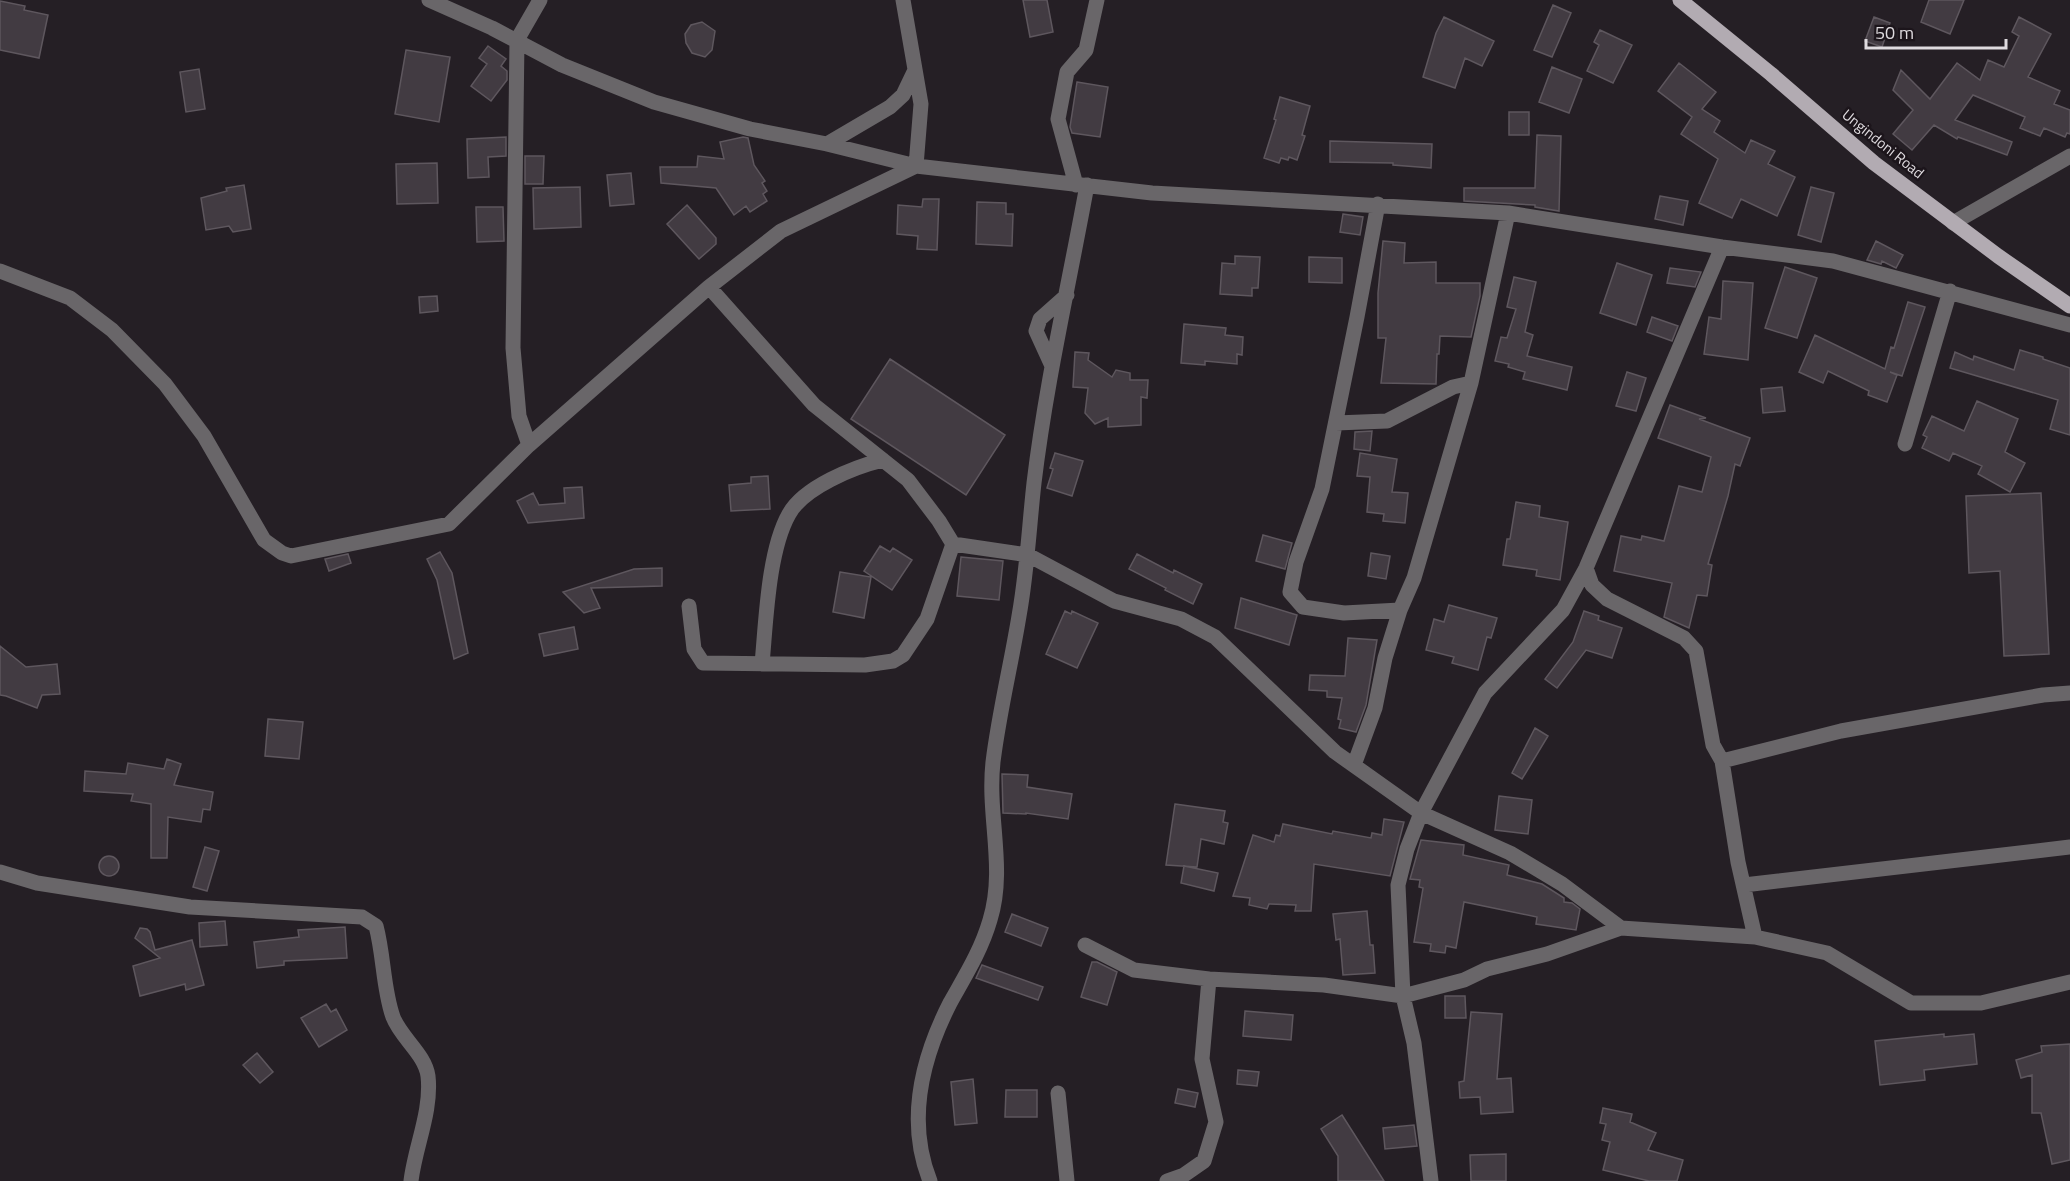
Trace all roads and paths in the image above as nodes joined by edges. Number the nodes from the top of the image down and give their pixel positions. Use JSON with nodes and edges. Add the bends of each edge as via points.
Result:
{"nodes":[{"id":1,"x":429,"y":0,"type":"edge"},
{"id":2,"x":540,"y":0,"type":"edge"},
{"id":3,"x":903,"y":0,"type":"edge"},
{"id":4,"x":1097,"y":0,"type":"edge"},
{"id":5,"x":1680,"y":0,"type":"edge"},
{"id":6,"x":517,"y":40,"type":"junction"},
{"id":7,"x":915,"y":70,"type":"junction"},
{"id":8,"x":827,"y":144,"type":"junction"},
{"id":9,"x":2070,"y":156,"type":"edge"},
{"id":10,"x":916,"y":166,"type":"junction"},
{"id":11,"x":1082,"y":185,"type":"junction"},
{"id":12,"x":1378,"y":204,"type":"junction"},
{"id":13,"x":1508,"y":213,"type":"junction"},
{"id":14,"x":1953,"y":223,"type":"junction"},
{"id":15,"x":1722,"y":247,"type":"junction"},
{"id":16,"x":0,"y":271,"type":"edge"},
{"id":17,"x":709,"y":287,"type":"junction"},
{"id":18,"x":1950,"y":291,"type":"junction"},
{"id":19,"x":1067,"y":295,"type":"junction"},
{"id":20,"x":2070,"y":306,"type":"edge"},
{"id":21,"x":2070,"y":325,"type":"edge"},
{"id":22,"x":1052,"y":366,"type":"junction"},
{"id":23,"x":1471,"y":383,"type":"junction"},
{"id":24,"x":1336,"y":423,"type":"junction"},
{"id":25,"x":1905,"y":444,"type":"dead end"},
{"id":26,"x":529,"y":445,"type":"junction"},
{"id":27,"x":883,"y":460,"type":"junction"},
{"id":28,"x":953,"y":544,"type":"junction"},
{"id":29,"x":1028,"y":555,"type":"junction"},
{"id":30,"x":1586,"y":568,"type":"junction"},
{"id":31,"x":689,"y":606,"type":"dead end"},
{"id":32,"x":1400,"y":610,"type":"junction"},
{"id":33,"x":762,"y":664,"type":"junction"},
{"id":34,"x":2070,"y":693,"type":"edge"},
{"id":35,"x":1722,"y":761,"type":"junction"},
{"id":36,"x":1354,"y":765,"type":"junction"},
{"id":37,"x":1421,"y":813,"type":"junction"},
{"id":38,"x":2070,"y":847,"type":"edge"},
{"id":39,"x":0,"y":872,"type":"edge"},
{"id":40,"x":1744,"y":885,"type":"junction"},
{"id":41,"x":1621,"y":928,"type":"junction"},
{"id":42,"x":1755,"y":937,"type":"junction"},
{"id":43,"x":1085,"y":945,"type":"dead end"},
{"id":44,"x":1209,"y":979,"type":"junction"},
{"id":45,"x":2070,"y":982,"type":"edge"},
{"id":46,"x":1403,"y":996,"type":"junction"},
{"id":47,"x":1058,"y":1093,"type":"dead end"},
{"id":48,"x":411,"y":1181,"type":"edge"},
{"id":49,"x":930,"y":1181,"type":"edge"},
{"id":50,"x":1067,"y":1181,"type":"edge"},
{"id":51,"x":1167,"y":1181,"type":"edge"},
{"id":52,"x":1431,"y":1181,"type":"edge"}],
"edges":[{"from":1,"to":6,"type":"street"},
{"from":2,"to":6,"type":"street"},
{"from":3,"to":7,"type":"street"},
{"from":4,"to":11,"type":"street","via":[[1086,50],[1067,72],[1058,119]]},
{"from":5,"to":14,"type":"main road","name":"Ungindoni Road","via":[[1874,163]]},
{"from":6,"to":8,"type":"street","via":[[562,65],[654,102],[750,129]]},
{"from":6,"to":26,"type":"street","via":[[513,348],[519,416]]},
{"from":7,"to":8,"type":"street","via":[[903,95],[890,107]]},
{"from":7,"to":10,"type":"street","via":[[921,104]]},
{"from":8,"to":10,"type":"street"},
{"from":9,"to":14,"type":"street"},
{"from":10,"to":11,"type":"street"},
{"from":10,"to":17,"type":"street","via":[[782,231]]},
{"from":11,"to":12,"type":"street","via":[[1152,193]]},
{"from":11,"to":19,"type":"street"},
{"from":12,"to":13,"type":"street"},
{"from":12,"to":24,"type":"street"},
{"from":13,"to":15,"type":"street"},
{"from":13,"to":23,"type":"street"},
{"from":14,"to":20,"type":"main road","name":"Ungindoni Road"},
{"from":15,"to":18,"type":"street","via":[[1833,261]]},
{"from":15,"to":30,"type":"street"},
{"from":16,"to":26,"type":"street","via":[[70,298],[112,330],[165,384],[204,436],[264,540],[291,556],[449,524]]},
{"from":17,"to":26,"type":"street"},
{"from":17,"to":27,"type":"street","via":[[814,405]]},
{"from":18,"to":21,"type":"street"},
{"from":18,"to":25,"type":"street"},
{"from":19,"to":22,"type":"street"},
{"from":19,"to":22,"type":"street","via":[[1040,319],[1036,331]]},
{"from":22,"to":29,"type":"street"},
{"from":23,"to":24,"type":"street","via":[[1454,387],[1387,421]]},
{"from":23,"to":32,"type":"street","via":[[1414,578]]},
{"from":24,"to":32,"type":"street","via":[[1322,489],[1296,562],[1290,592],[1303,607],[1344,613]]},
{"from":27,"to":28,"type":"street","via":[[908,480]]},
{"from":27,"to":33,"type":"street","via":[[842,473],[805,497],[790,513],[780,536],[771,580]]},
{"from":28,"to":29,"type":"street"},
{"from":28,"to":33,"type":"street","via":[[927,619],[903,655],[893,662]]},
{"from":29,"to":36,"type":"street","via":[[1114,601],[1181,619],[1215,637],[1335,752]]},
{"from":29,"to":49,"type":"street","via":[[993,764],[996,891],[991,919],[929,1049],[919,1098],[920,1145]]},
{"from":30,"to":35,"type":"street","via":[[1592,585],[1607,599],[1684,638],[1696,651],[1713,745]]},
{"from":30,"to":37,"type":"street","via":[[1563,610],[1485,693]]},
{"from":31,"to":33,"type":"street","via":[[694,649],[703,663]]},
{"from":32,"to":36,"type":"street","via":[[1385,658],[1376,708]]},
{"from":34,"to":35,"type":"street","via":[[1841,731]]},
{"from":35,"to":40,"type":"street"},
{"from":36,"to":37,"type":"street"},
{"from":37,"to":41,"type":"street","via":[[1510,853],[1562,884]]},
{"from":37,"to":46,"type":"street","via":[[1398,885]]},
{"from":38,"to":40,"type":"street"},
{"from":39,"to":48,"type":"street","via":[[37,883],[190,907],[362,917],[376,926],[393,1018],[428,1074]]},
{"from":40,"to":42,"type":"street"},
{"from":41,"to":42,"type":"street"},
{"from":41,"to":46,"type":"street"},
{"from":42,"to":45,"type":"street","via":[[1827,953],[1911,1003],[1981,1003]]},
{"from":43,"to":44,"type":"street","via":[[1134,970]]},
{"from":44,"to":46,"type":"street","via":[[1324,985]]},
{"from":44,"to":51,"type":"street","via":[[1202,1059],[1216,1122],[1204,1161]]},
{"from":46,"to":52,"type":"street","via":[[1414,1043]]},
{"from":47,"to":50,"type":"street"}]}
